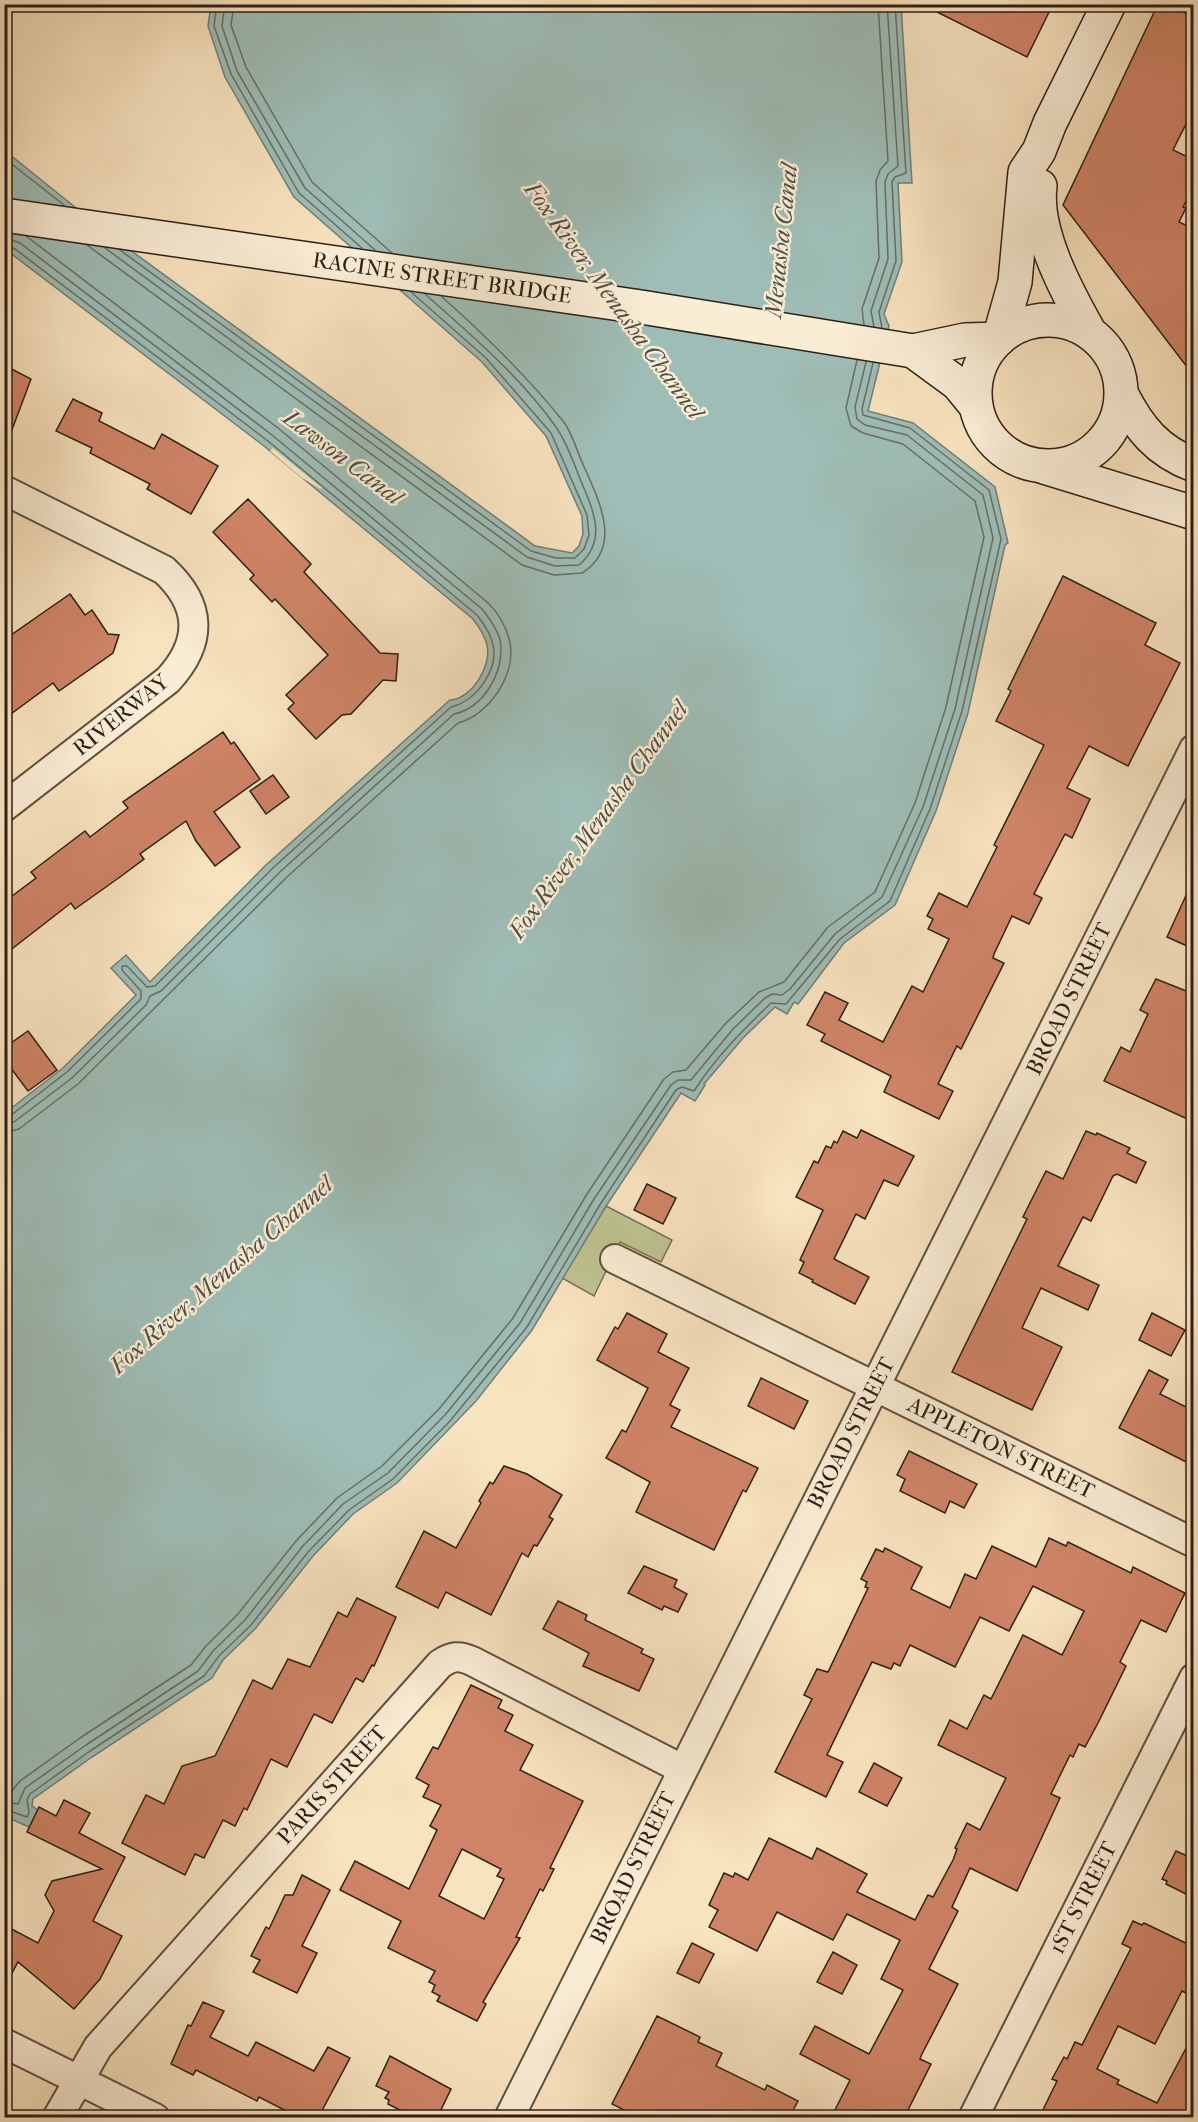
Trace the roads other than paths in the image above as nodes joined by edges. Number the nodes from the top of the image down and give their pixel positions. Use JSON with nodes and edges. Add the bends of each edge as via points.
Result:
{"nodes":[{"id":1,"x":1109,"y":4,"type":"edge"},
{"id":2,"x":1039,"y":151,"type":"junction"},
{"id":3,"x":4,"y":215,"type":"edge"},
{"id":4,"x":1090,"y":333,"type":"junction"},
{"id":5,"x":999,"y":339,"type":"junction"},
{"id":6,"x":914,"y":351,"type":"junction"},
{"id":7,"x":1122,"y":395,"type":"junction"},
{"id":8,"x":976,"y":406,"type":"junction"},
{"id":9,"x":1194,"y":465,"type":"edge"},
{"id":10,"x":1043,"y":466,"type":"junction"},
{"id":11,"x":4,"y":490,"type":"edge"},
{"id":12,"x":1194,"y":513,"type":"edge"},
{"id":13,"x":1194,"y":750,"type":"edge"},
{"id":14,"x":4,"y":807,"type":"edge"},
{"id":15,"x":615,"y":1259,"type":"dead end"},
{"id":16,"x":875,"y":1387,"type":"junction"},
{"id":17,"x":1194,"y":1543,"type":"edge"},
{"id":18,"x":1194,"y":1678,"type":"edge"},
{"id":19,"x":682,"y":1769,"type":"junction"},
{"id":20,"x":4,"y":2043,"type":"edge"},
{"id":21,"x":78,"y":2079,"type":"junction"},
{"id":22,"x":57,"y":2118,"type":"edge"},
{"id":23,"x":155,"y":2118,"type":"edge"},
{"id":24,"x":509,"y":2118,"type":"edge"},
{"id":25,"x":973,"y":2118,"type":"edge"}],
"edges":[{"from":1,"to":2,"type":"main road"},
{"from":2,"to":4,"type":"main road","via":[[1042,222],[1061,274]]},
{"from":2,"to":5,"type":"main road","via":[[1025,172],[1015,282]]},
{"from":3,"to":6,"type":"main road","name":"RACINE STREET BRIDGE","via":[[640,307]]},
{"from":4,"to":5,"type":"main road","via":[[1068,323],[1044,320],[1020,326]]},
{"from":4,"to":7,"type":"main road","via":[[1108,350],[1118,371]]},
{"from":5,"to":6,"type":"main road","via":[[965,340]]},
{"from":5,"to":8,"type":"main road","via":[[988,352],[977,378]]},
{"from":6,"to":8,"type":"main road","via":[[958,384]]},
{"from":7,"to":9,"type":"main road","via":[[1144,434],[1163,450]]},
{"from":7,"to":10,"type":"main road","via":[[1117,418],[1106,439],[1088,455],[1067,465]]},
{"from":8,"to":10,"type":"main road","via":[[984,429],[999,448],[1019,461]]},
{"from":10,"to":12,"type":"main road"},
{"from":11,"to":14,"type":"street","name":"RIVERWAY","via":[[164,570],[180,584],[190,603],[194,624],[191,645],[168,680]]},
{"from":13,"to":16,"type":"street","name":"BROAD STREET"},
{"from":15,"to":16,"type":"street","name":"APPLETON STREET"},
{"from":16,"to":17,"type":"street","name":"APPLETON STREET"},
{"from":16,"to":19,"type":"street","name":"BROAD STREET"},
{"from":18,"to":25,"type":"street","name":"1ST STREET"},
{"from":19,"to":21,"type":"street","name":"PARIS STREET","via":[[472,1661],[460,1656],[450,1658],[440,1664],[168,1967],[98,2047]]},
{"from":19,"to":24,"type":"street","name":"BROAD STREET"},
{"from":20,"to":21,"type":"street"},
{"from":21,"to":22,"type":"street","name":"PARIS STREET"},
{"from":21,"to":23,"type":"street"}]}
